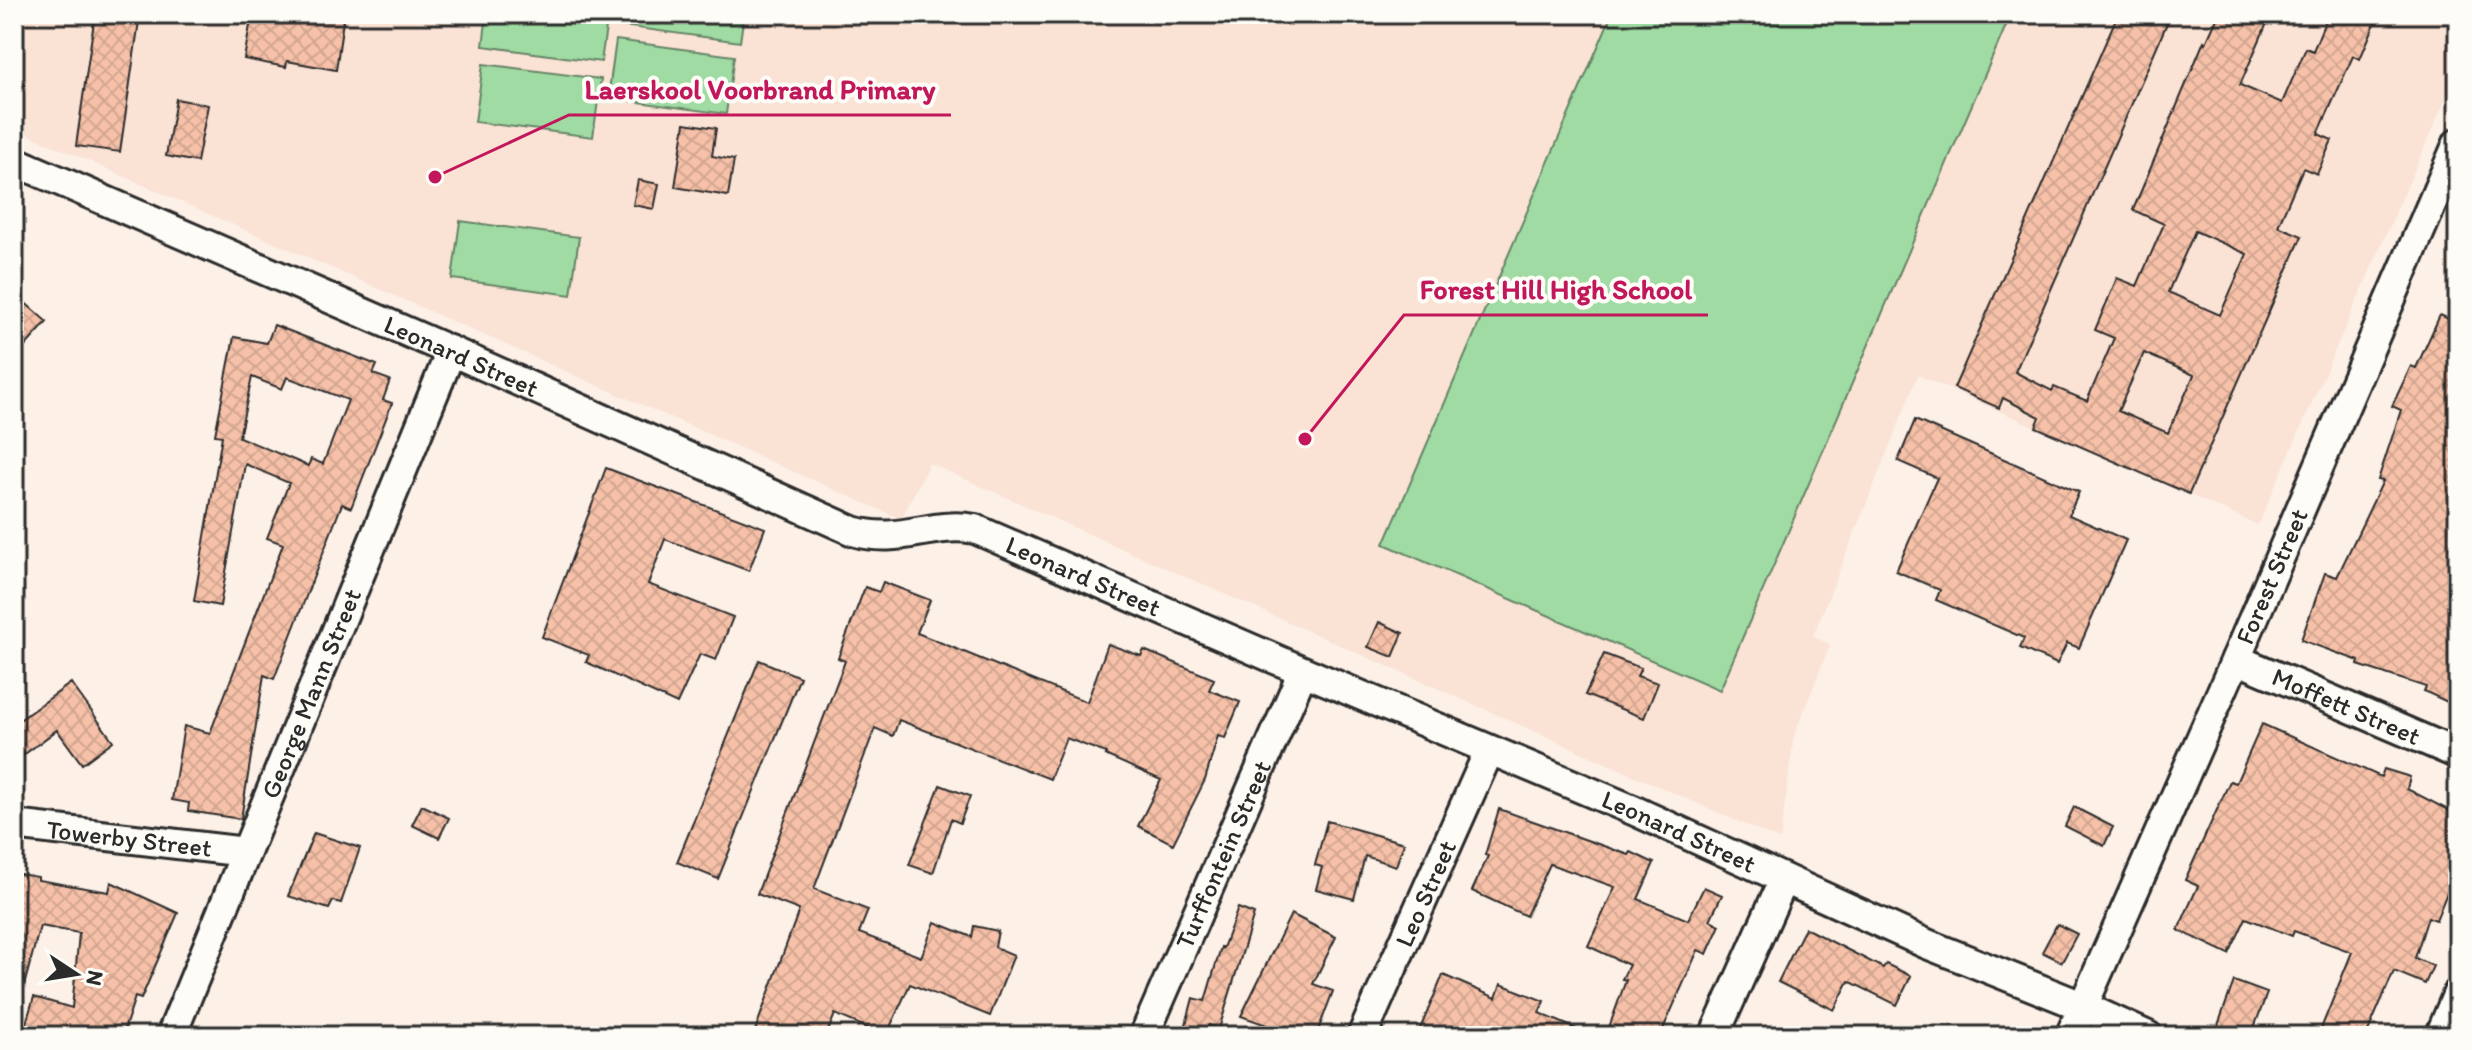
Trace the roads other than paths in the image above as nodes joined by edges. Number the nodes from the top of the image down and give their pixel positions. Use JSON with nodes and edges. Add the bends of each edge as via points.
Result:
{"nodes":[{"id":1,"x":2458,"y":143,"type":"edge"},
{"id":2,"x":14,"y":161,"type":"edge"},
{"id":3,"x":451,"y":351,"type":"junction"},
{"id":4,"x":2236,"y":659,"type":"junction"},
{"id":5,"x":1303,"y":671,"type":"junction"},
{"id":6,"x":1489,"y":751,"type":"junction"},
{"id":7,"x":2458,"y":754,"type":"edge"},
{"id":8,"x":14,"y":825,"type":"edge"},
{"id":9,"x":246,"y":852,"type":"junction"},
{"id":10,"x":1784,"y":879,"type":"junction"},
{"id":11,"x":2458,"y":993,"type":"edge"},
{"id":12,"x":2082,"y":1006,"type":"junction"},
{"id":13,"x":171,"y":1036,"type":"edge"},
{"id":14,"x":1144,"y":1036,"type":"edge"},
{"id":15,"x":1362,"y":1036,"type":"edge"},
{"id":16,"x":1714,"y":1036,"type":"edge"},
{"id":17,"x":2070,"y":1036,"type":"edge"},
{"id":18,"x":2148,"y":1036,"type":"edge"},
{"id":19,"x":2440,"y":1036,"type":"edge"}],
"edges":[{"from":1,"to":4,"type":"street","name":"Forest Street"},
{"from":2,"to":3,"type":"street","name":"Leonard Street"},
{"from":3,"to":5,"type":"street","name":"Leonard Street","via":[[853,531],[888,538],[958,526],[975,529]]},
{"from":3,"to":9,"type":"street","name":"George Mann Street"},
{"from":4,"to":7,"type":"street","name":"Moffett Street"},
{"from":4,"to":12,"type":"street","name":"Forest Street"},
{"from":5,"to":6,"type":"street","name":"Leonard Street"},
{"from":5,"to":14,"type":"street","name":"Turffontein Street"},
{"from":6,"to":10,"type":"street","name":"Leonard Street"},
{"from":6,"to":15,"type":"street","name":"Leo Street"},
{"from":8,"to":9,"type":"street","name":"Towerby Street"},
{"from":9,"to":13,"type":"street","name":"George Mann Street"},
{"from":10,"to":12,"type":"street","name":"Leonard Street"},
{"from":10,"to":16,"type":"street"},
{"from":11,"to":19,"type":"street"},
{"from":12,"to":17,"type":"street","name":"Forest Street"},
{"from":12,"to":18,"type":"street","name":"Leonard Street"}]}
